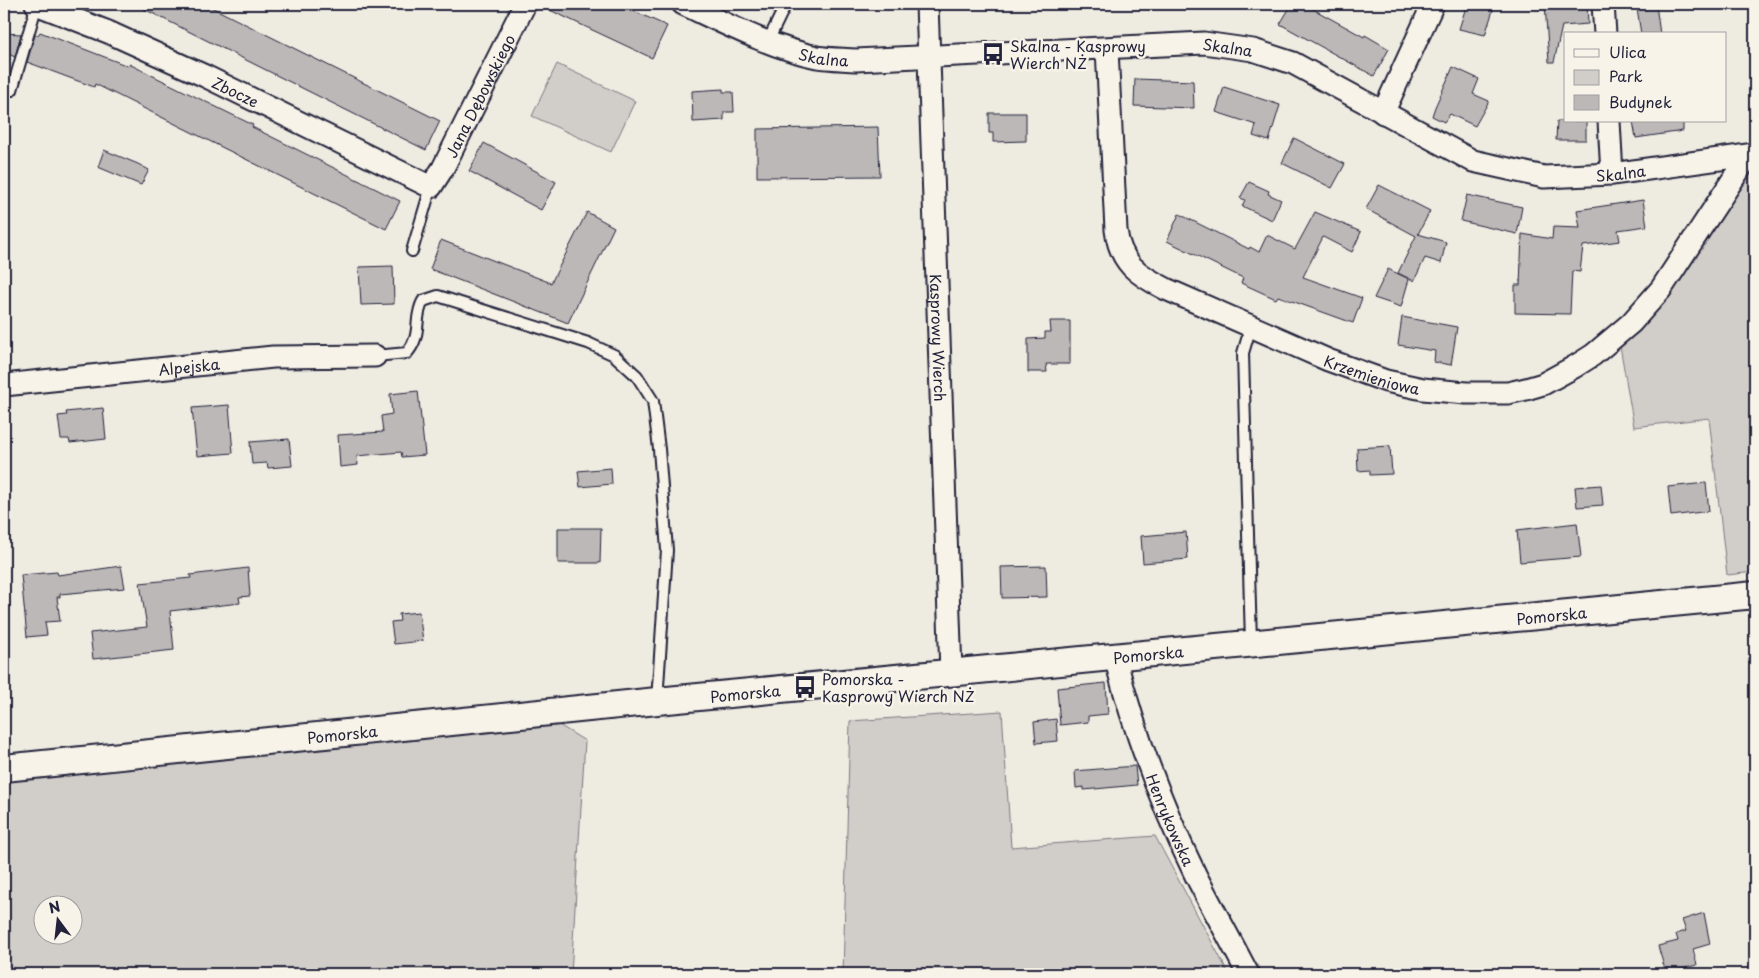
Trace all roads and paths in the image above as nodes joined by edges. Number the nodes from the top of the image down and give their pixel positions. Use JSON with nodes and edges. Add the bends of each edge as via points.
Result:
{"nodes":[{"id":1,"x":36,"y":4,"type":"edge"},
{"id":2,"x":525,"y":4,"type":"edge"},
{"id":3,"x":683,"y":4,"type":"edge"},
{"id":4,"x":786,"y":4,"type":"edge"},
{"id":5,"x":927,"y":4,"type":"edge"},
{"id":6,"x":1432,"y":4,"type":"edge"},
{"id":7,"x":1603,"y":4,"type":"edge"},
{"id":8,"x":1605,"y":32,"type":"edge"},
{"id":9,"x":768,"y":41,"type":"junction"},
{"id":10,"x":1107,"y":49,"type":"junction"},
{"id":11,"x":928,"y":58,"type":"junction"},
{"id":12,"x":12,"y":90,"type":"dead end"},
{"id":13,"x":1383,"y":113,"type":"junction"},
{"id":14,"x":1609,"y":122,"type":"edge"},
{"id":15,"x":1752,"y":155,"type":"edge"},
{"id":16,"x":1612,"y":174,"type":"junction"},
{"id":17,"x":431,"y":187,"type":"junction"},
{"id":18,"x":412,"y":251,"type":"dead end"},
{"id":19,"x":1251,"y":326,"type":"junction"},
{"id":20,"x":376,"y":356,"type":"joint"},
{"id":21,"x":4,"y":385,"type":"edge"},
{"id":22,"x":1755,"y":595,"type":"edge"},
{"id":23,"x":1251,"y":643,"type":"junction"},
{"id":24,"x":1116,"y":657,"type":"junction"},
{"id":25,"x":951,"y":672,"type":"junction"},
{"id":26,"x":656,"y":701,"type":"junction"},
{"id":27,"x":4,"y":768,"type":"edge"},
{"id":28,"x":1248,"y":974,"type":"edge"}],
"edges":[{"from":1,"to":12,"type":"lane"},
{"from":1,"to":17,"type":"street","name":"Zbocze","via":[[205,76]]},
{"from":2,"to":17,"type":"street","name":"Jana Dębowskiego"},
{"from":3,"to":9,"type":"street","name":"Skalna"},
{"from":4,"to":9,"type":"lane"},
{"from":5,"to":11,"type":"street","name":"Kasprowy Wierch"},
{"from":6,"to":13,"type":"street"},
{"from":7,"to":8,"type":"street"},
{"from":9,"to":11,"type":"street","name":"Skalna","via":[[818,57],[856,60]]},
{"from":10,"to":11,"type":"street","name":"Skalna"},
{"from":10,"to":13,"type":"street","name":"Skalna","via":[[1204,43],[1254,50],[1293,64]]},
{"from":10,"to":19,"type":"street","name":"Krzemieniowa","via":[[1116,230],[1124,258],[1152,282]]},
{"from":11,"to":25,"type":"street","name":"Kasprowy Wierch"},
{"from":13,"to":16,"type":"street","name":"Skalna","via":[[1473,161],[1544,177]]},
{"from":14,"to":16,"type":"street"},
{"from":15,"to":16,"type":"street","name":"Skalna"},
{"from":15,"to":19,"type":"street","name":"Krzemieniowa","via":[[1665,282],[1631,323],[1593,355],[1543,384],[1508,393],[1422,389],[1386,381]]},
{"from":17,"to":18,"type":"lane"},
{"from":19,"to":23,"type":"lane","via":[[1243,353]]},
{"from":20,"to":21,"type":"street","name":"Alpejska","via":[[273,357]]},
{"from":20,"to":26,"type":"lane","via":[[407,353],[414,345],[423,300],[438,296],[588,344],[614,355],[637,376],[653,401],[667,550]]},
{"from":22,"to":23,"type":"street","name":"Pomorska"},
{"from":23,"to":24,"type":"street","name":"Pomorska"},
{"from":24,"to":25,"type":"street","name":"Pomorska"},
{"from":24,"to":28,"type":"street","name":"Henrykowska","via":[[1129,706],[1175,830]]},
{"from":25,"to":26,"type":"street","name":"Pomorska"},
{"from":26,"to":27,"type":"street","name":"Pomorska"}]}
